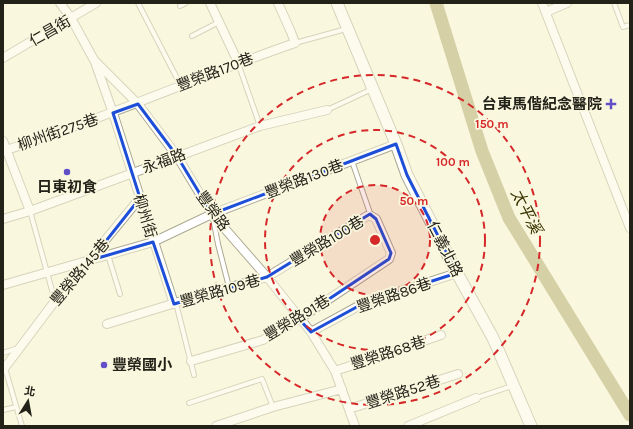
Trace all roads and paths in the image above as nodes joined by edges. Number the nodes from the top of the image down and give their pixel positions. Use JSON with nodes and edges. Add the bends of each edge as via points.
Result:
{"nodes":[{"id":1,"x":60,"y":3,"type":"edge"},
{"id":2,"x":96,"y":3,"type":"edge"},
{"id":3,"x":138,"y":3,"type":"edge"},
{"id":4,"x":186,"y":3,"type":"edge"},
{"id":5,"x":210,"y":3,"type":"edge"},
{"id":6,"x":278,"y":3,"type":"edge"},
{"id":7,"x":336,"y":3,"type":"edge"},
{"id":8,"x":542,"y":3,"type":"edge"},
{"id":9,"x":568,"y":3,"type":"edge"},
{"id":10,"x":614,"y":3,"type":"edge"},
{"id":11,"x":180,"y":6,"type":"dead end"},
{"id":12,"x":546,"y":12,"type":"junction"},
{"id":13,"x":71,"y":18,"type":"junction"},
{"id":14,"x":219,"y":22,"type":"junction"},
{"id":15,"x":630,"y":25,"type":"edge"},
{"id":16,"x":347,"y":29,"type":"junction"},
{"id":17,"x":192,"y":36,"type":"dead end"},
{"id":18,"x":294,"y":43,"type":"junction"},
{"id":19,"x":3,"y":58,"type":"edge"},
{"id":20,"x":94,"y":60,"type":"junction"},
{"id":21,"x":238,"y":62,"type":"junction"},
{"id":22,"x":180,"y":84,"type":"junction"},
{"id":23,"x":373,"y":89,"type":"junction"},
{"id":24,"x":138,"y":104,"type":"junction"},
{"id":25,"x":327,"y":110,"type":"joint"},
{"id":26,"x":113,"y":113,"type":"junction"},
{"id":27,"x":260,"y":126,"type":"junction"},
{"id":28,"x":3,"y":141,"type":"edge"},
{"id":29,"x":396,"y":144,"type":"junction"},
{"id":30,"x":5,"y":150,"type":"edge"},
{"id":31,"x":177,"y":156,"type":"junction"},
{"id":32,"x":352,"y":161,"type":"junction"},
{"id":33,"x":131,"y":173,"type":"junction"},
{"id":34,"x":140,"y":198,"type":"junction"},
{"id":35,"x":30,"y":211,"type":"junction"},
{"id":36,"x":212,"y":214,"type":"junction"},
{"id":37,"x":371,"y":216,"type":"junction"},
{"id":38,"x":3,"y":219,"type":"edge"},
{"id":39,"x":630,"y":228,"type":"edge"},
{"id":40,"x":153,"y":242,"type":"junction"},
{"id":41,"x":391,"y":253,"type":"joint"},
{"id":42,"x":108,"y":255,"type":"junction"},
{"id":43,"x":91,"y":260,"type":"junction"},
{"id":44,"x":46,"y":272,"type":"junction"},
{"id":45,"x":457,"y":273,"type":"junction"},
{"id":46,"x":267,"y":277,"type":"junction"},
{"id":47,"x":3,"y":285,"type":"edge"},
{"id":48,"x":230,"y":287,"type":"junction"},
{"id":49,"x":120,"y":294,"type":"dead end"},
{"id":50,"x":56,"y":300,"type":"junction"},
{"id":51,"x":175,"y":304,"type":"junction"},
{"id":52,"x":299,"y":319,"type":"junction"},
{"id":53,"x":107,"y":324,"type":"dead end"},
{"id":54,"x":311,"y":332,"type":"junction"},
{"id":55,"x":441,"y":335,"type":"dead end"},
{"id":56,"x":20,"y":348,"type":"junction"},
{"id":57,"x":3,"y":353,"type":"edge"},
{"id":58,"x":191,"y":361,"type":"junction"},
{"id":59,"x":4,"y":369,"type":"edge"},
{"id":60,"x":335,"y":371,"type":"junction"},
{"id":61,"x":458,"y":374,"type":"dead end"},
{"id":62,"x":194,"y":375,"type":"dead end"},
{"id":63,"x":514,"y":385,"type":"junction"},
{"id":64,"x":342,"y":389,"type":"junction"},
{"id":65,"x":476,"y":398,"type":"joint"},
{"id":66,"x":189,"y":403,"type":"dead end"},
{"id":67,"x":16,"y":407,"type":"junction"},
{"id":68,"x":274,"y":407,"type":"junction"},
{"id":69,"x":349,"y":409,"type":"junction"},
{"id":70,"x":3,"y":410,"type":"edge"},
{"id":71,"x":22,"y":426,"type":"edge"},
{"id":72,"x":216,"y":426,"type":"edge"},
{"id":73,"x":354,"y":426,"type":"edge"},
{"id":74,"x":408,"y":426,"type":"edge"},
{"id":75,"x":531,"y":426,"type":"edge"}],
"edges":[{"from":1,"to":13,"type":"street","name":"豐榮路"},
{"from":2,"to":13,"type":"street","name":"仁昌街"},
{"from":3,"to":22,"type":"lane"},
{"from":4,"to":11,"type":"lane"},
{"from":5,"to":14,"type":"street"},
{"from":6,"to":18,"type":"street","via":[[292,32]]},
{"from":7,"to":16,"type":"street","name":"仁義北路"},
{"from":8,"to":12,"type":"street"},
{"from":9,"to":12,"type":"street"},
{"from":10,"to":15,"type":"lane","via":[[623,27]]},
{"from":12,"to":39,"type":"street"},
{"from":13,"to":19,"type":"street","name":"仁昌街"},
{"from":13,"to":20,"type":"street","name":"豐榮路"},
{"from":14,"to":17,"type":"lane"},
{"from":14,"to":21,"type":"street"},
{"from":16,"to":18,"type":"lane"},
{"from":16,"to":23,"type":"street","name":"仁義北路"},
{"from":18,"to":21,"type":"street","name":"豐榮路170巷"},
{"from":20,"to":24,"type":"street","name":"豐榮路"},
{"from":20,"to":26,"type":"street","name":"柳州街"},
{"from":21,"to":22,"type":"street","name":"豐榮路170巷"},
{"from":21,"to":27,"type":"lane"},
{"from":22,"to":24,"type":"street","name":"豐榮路170巷"},
{"from":23,"to":25,"type":"lane"},
{"from":23,"to":29,"type":"street","name":"仁義北路"},
{"from":24,"to":26,"type":"street","name":"豐榮路170巷"},
{"from":24,"to":31,"type":"street","name":"豐榮路"},
{"from":25,"to":27,"type":"street","name":"永福路"},
{"from":26,"to":30,"type":"street","name":"柳州街275巷"},
{"from":26,"to":33,"type":"street","name":"柳州街"},
{"from":27,"to":31,"type":"street","name":"永福路"},
{"from":28,"to":30,"type":"street"},
{"from":29,"to":32,"type":"street","name":"豐榮路130巷"},
{"from":29,"to":45,"type":"street","name":"仁義北路","via":[[407,175]]},
{"from":30,"to":35,"type":"street"},
{"from":31,"to":33,"type":"street","name":"永福路"},
{"from":31,"to":36,"type":"street","name":"豐榮路"},
{"from":32,"to":36,"type":"street","name":"豐榮路130巷"},
{"from":32,"to":37,"type":"lane"},
{"from":33,"to":34,"type":"street","name":"柳州街"},
{"from":33,"to":35,"type":"street","name":"永福路"},
{"from":34,"to":40,"type":"street","name":"柳州街"},
{"from":34,"to":43,"type":"street","name":"豐榮路145巷"},
{"from":35,"to":38,"type":"street","name":"永福路"},
{"from":35,"to":44,"type":"lane"},
{"from":36,"to":40,"type":"street","name":"豐榮路130巷"},
{"from":36,"to":46,"type":"street","name":"豐榮路"},
{"from":36,"to":48,"type":"lane"},
{"from":37,"to":41,"type":"street","name":"豐榮路100巷","via":[[376,219]]},
{"from":37,"to":46,"type":"street","name":"豐榮路100巷","via":[[367,216]]},
{"from":40,"to":42,"type":"street","name":"豐榮路130巷"},
{"from":40,"to":51,"type":"street","name":"柳州街"},
{"from":41,"to":52,"type":"street","name":"豐榮路91巷","via":[[389,259]]},
{"from":42,"to":43,"type":"street","name":"豐榮路130巷"},
{"from":42,"to":49,"type":"lane"},
{"from":43,"to":44,"type":"street","name":"豐榮路130巷"},
{"from":43,"to":50,"type":"street","name":"豐榮路145巷"},
{"from":44,"to":47,"type":"street","name":"豐榮路130巷"},
{"from":44,"to":50,"type":"lane"},
{"from":45,"to":54,"type":"street","name":"豐榮路86巷","via":[[364,303]]},
{"from":45,"to":63,"type":"street","name":"仁義北路","via":[[493,338]]},
{"from":46,"to":48,"type":"street","name":"豐榮路109巷"},
{"from":46,"to":52,"type":"street","name":"豐榮路"},
{"from":48,"to":51,"type":"street","name":"豐榮路109巷"},
{"from":50,"to":56,"type":"street","name":"豐榮路145巷"},
{"from":51,"to":53,"type":"street","name":"豐榮路109巷"},
{"from":51,"to":58,"type":"lane"},
{"from":52,"to":54,"type":"street","name":"豐榮路"},
{"from":52,"to":58,"type":"street","name":"豐榮路91巷","via":[[263,340]]},
{"from":54,"to":60,"type":"street","name":"豐榮路"},
{"from":55,"to":60,"type":"street","name":"豐榮路68巷"},
{"from":56,"to":57,"type":"lane"},
{"from":56,"to":59,"type":"street","name":"豐榮路145巷"},
{"from":58,"to":62,"type":"lane"},
{"from":59,"to":67,"type":"lane"},
{"from":60,"to":64,"type":"street","name":"豐榮路"},
{"from":61,"to":69,"type":"street","name":"豐榮路52巷"},
{"from":63,"to":65,"type":"lane"},
{"from":63,"to":75,"type":"street","name":"仁義北路"},
{"from":64,"to":68,"type":"street"},
{"from":64,"to":69,"type":"street","name":"豐榮路"},
{"from":65,"to":74,"type":"street"},
{"from":66,"to":68,"type":"lane","via":[[262,379]]},
{"from":67,"to":70,"type":"lane"},
{"from":67,"to":71,"type":"lane"},
{"from":68,"to":72,"type":"street"},
{"from":69,"to":73,"type":"street","name":"豐榮路"}]}
